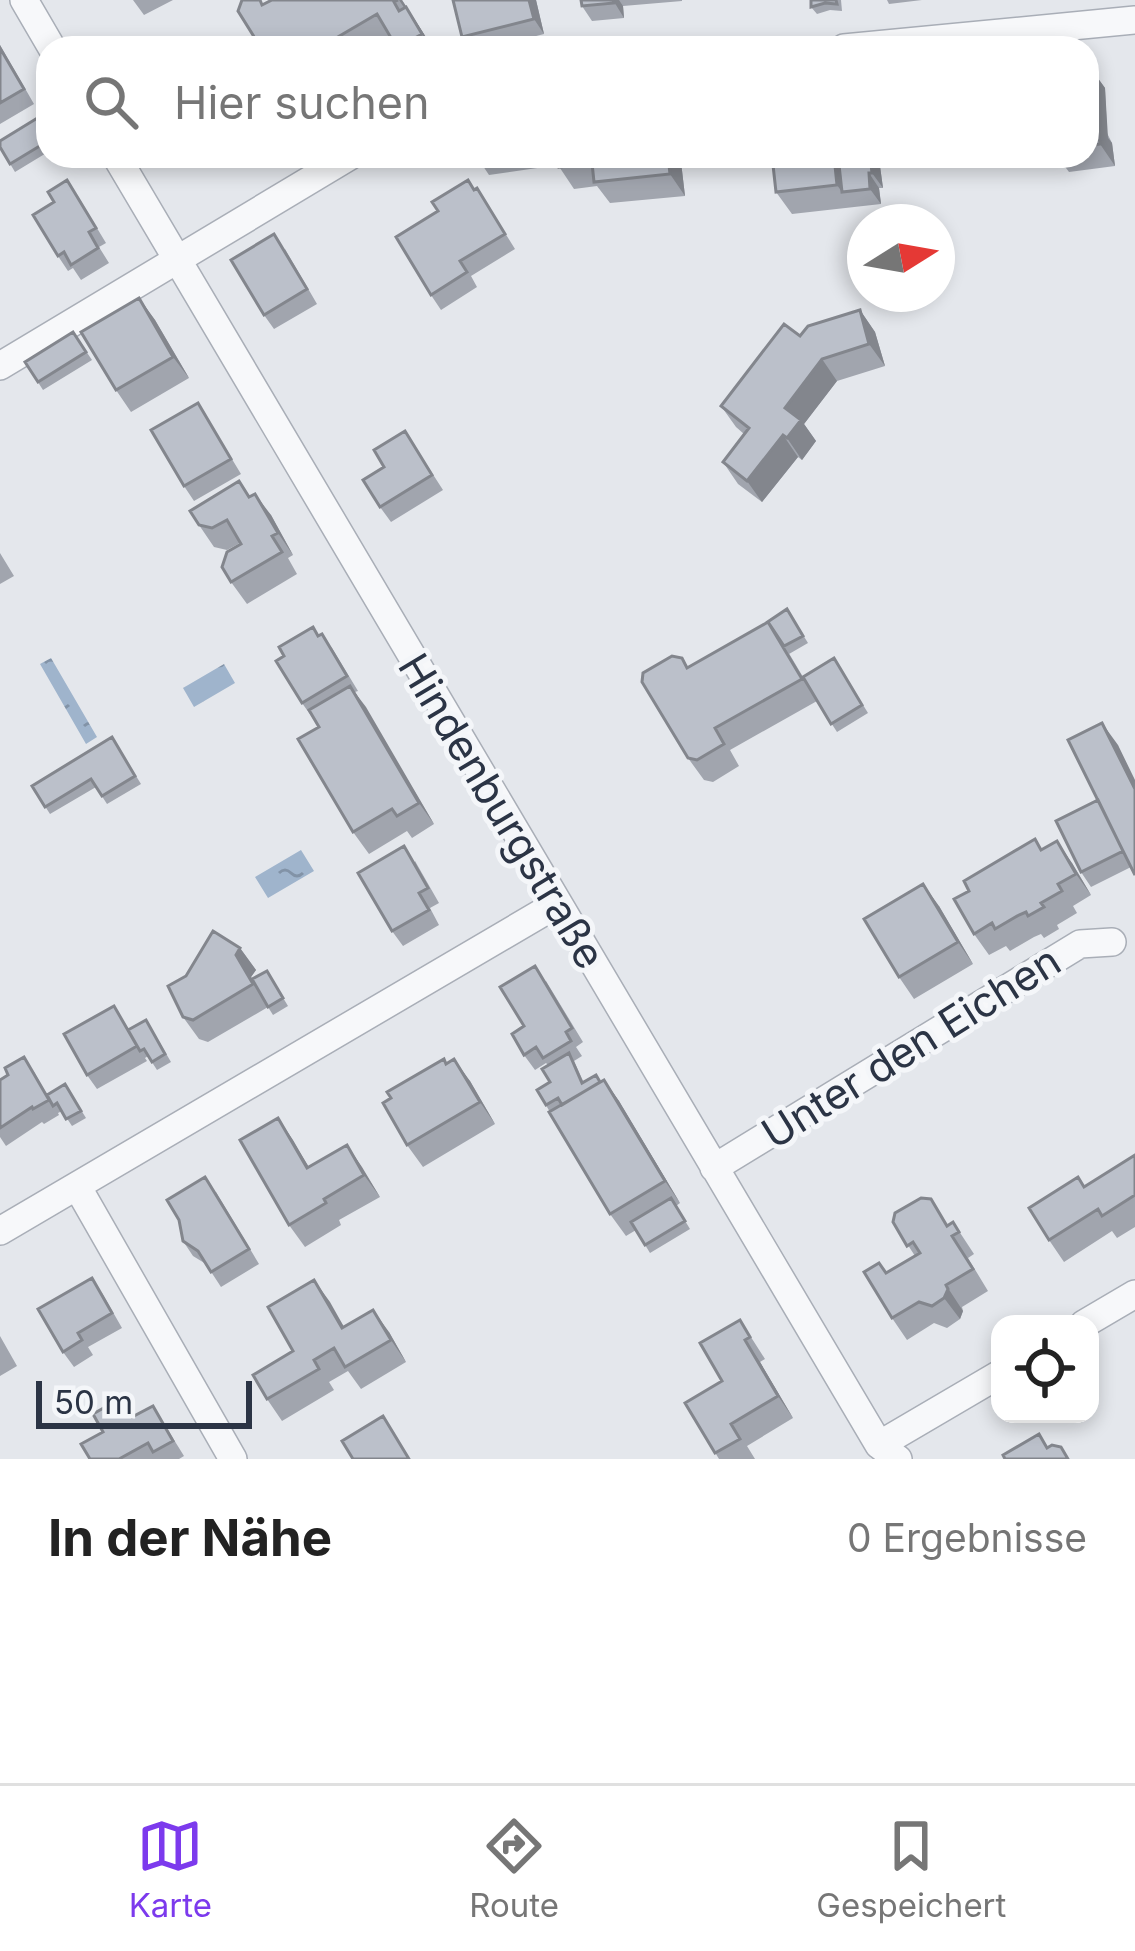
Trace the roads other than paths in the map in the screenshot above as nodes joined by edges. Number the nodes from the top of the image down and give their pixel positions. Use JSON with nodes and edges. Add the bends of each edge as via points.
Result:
{"nodes":[{"id":1,"x":24,"y":0,"type":"edge"},
{"id":2,"x":1135,"y":20,"type":"edge"},
{"id":3,"x":45,"y":36,"type":"edge"},
{"id":4,"x":969,"y":36,"type":"edge"},
{"id":5,"x":123,"y":168,"type":"edge"},
{"id":6,"x":330,"y":168,"type":"edge"},
{"id":7,"x":177,"y":260,"type":"junction"},
{"id":8,"x":0,"y":366,"type":"edge"},
{"id":9,"x":557,"y":904,"type":"junction"},
{"id":10,"x":1112,"y":942,"type":"dead end"},
{"id":11,"x":714,"y":1168,"type":"junction"},
{"id":12,"x":77,"y":1186,"type":"junction"},
{"id":13,"x":0,"y":1231,"type":"edge"},
{"id":14,"x":1135,"y":1294,"type":"edge"},
{"id":15,"x":1099,"y":1315,"type":"edge"},
{"id":16,"x":991,"y":1379,"type":"edge"},
{"id":17,"x":889,"y":1452,"type":"edge"},
{"id":18,"x":233,"y":1459,"type":"edge"}],
"edges":[{"from":1,"to":3,"type":"street"},
{"from":2,"to":4,"type":"street"},
{"from":5,"to":7,"type":"street","name":"Hindenburgstraße"},
{"from":6,"to":7,"type":"street"},
{"from":7,"to":8,"type":"street"},
{"from":7,"to":9,"type":"street","name":"Hindenburgstraße"},
{"from":9,"to":11,"type":"street","name":"Hindenburgstraße"},
{"from":9,"to":12,"type":"street"},
{"from":10,"to":11,"type":"street","name":"Unter den Eichen","via":[[1079,944]]},
{"from":11,"to":17,"type":"street","name":"Hindenburgstraße"},
{"from":12,"to":13,"type":"street"},
{"from":12,"to":18,"type":"street"},
{"from":14,"to":15,"type":"street"},
{"from":16,"to":17,"type":"street"}]}
